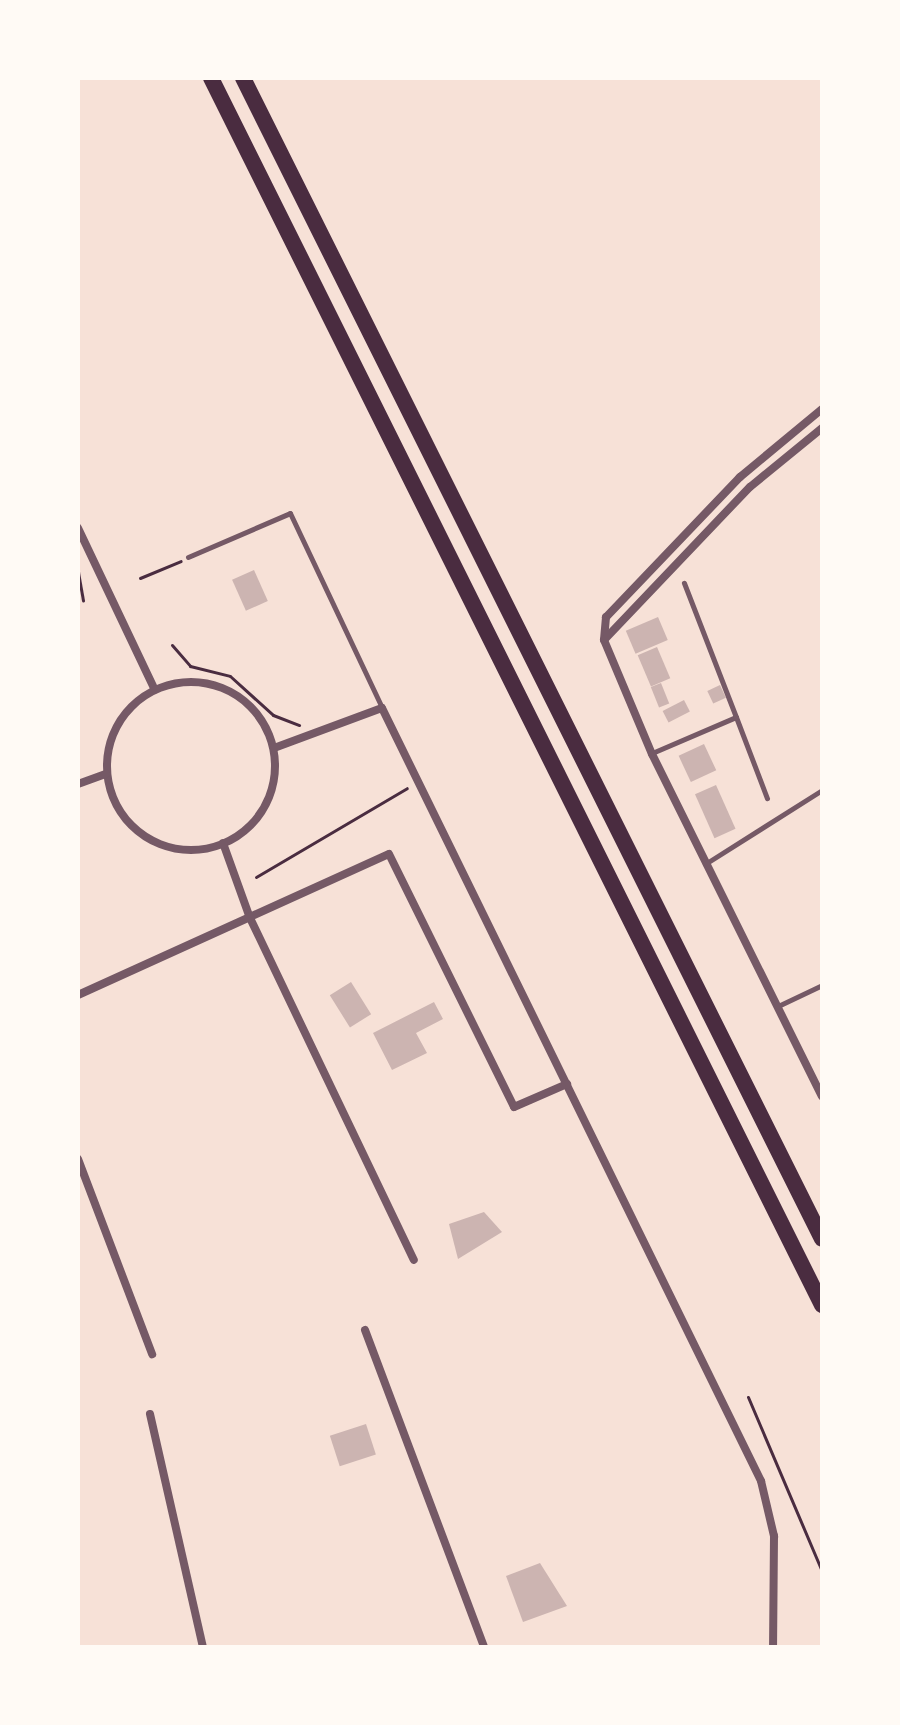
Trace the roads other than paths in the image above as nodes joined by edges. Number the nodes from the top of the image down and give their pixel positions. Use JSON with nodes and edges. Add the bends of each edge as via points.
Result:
{"nodes":[{"id":1,"x":211,"y":78,"type":"edge"},
{"id":2,"x":243,"y":78,"type":"edge"},
{"id":3,"x":822,"y":409,"type":"edge"},
{"id":4,"x":822,"y":428,"type":"edge"},
{"id":5,"x":78,"y":528,"type":"edge"},
{"id":6,"x":188,"y":557,"type":"road end"},
{"id":7,"x":684,"y":583,"type":"dead end"},
{"id":8,"x":604,"y":640,"type":"junction"},
{"id":9,"x":155,"y":690,"type":"junction"},
{"id":10,"x":382,"y":708,"type":"junction"},
{"id":11,"x":736,"y":717,"type":"junction"},
{"id":12,"x":274,"y":748,"type":"junction"},
{"id":13,"x":652,"y":754,"type":"junction"},
{"id":14,"x":106,"y":774,"type":"junction"},
{"id":15,"x":78,"y":784,"type":"edge"},
{"id":16,"x":822,"y":790,"type":"edge"},
{"id":17,"x":767,"y":798,"type":"dead end"},
{"id":18,"x":223,"y":843,"type":"junction"},
{"id":19,"x":705,"y":864,"type":"junction"},
{"id":20,"x":250,"y":918,"type":"junction"},
{"id":21,"x":822,"y":985,"type":"edge"},
{"id":22,"x":78,"y":995,"type":"edge"},
{"id":23,"x":777,"y":1007,"type":"junction"},
{"id":24,"x":818,"y":1078,"type":"edge"},
{"id":25,"x":567,"y":1084,"type":"junction"},
{"id":26,"x":822,"y":1096,"type":"edge"},
{"id":27,"x":78,"y":1159,"type":"edge"},
{"id":28,"x":822,"y":1239,"type":"edge"},
{"id":29,"x":414,"y":1260,"type":"dead end"},
{"id":30,"x":822,"y":1305,"type":"edge"},
{"id":31,"x":365,"y":1330,"type":"dead end"},
{"id":32,"x":152,"y":1354,"type":"dead end"},
{"id":33,"x":150,"y":1414,"type":"dead end"},
{"id":34,"x":203,"y":1647,"type":"edge"},
{"id":35,"x":484,"y":1647,"type":"edge"},
{"id":36,"x":773,"y":1647,"type":"edge"}],
"edges":[{"from":1,"to":30,"type":"highway"},
{"from":2,"to":28,"type":"highway"},
{"from":3,"to":8,"type":"street","via":[[740,477],[606,617]]},
{"from":4,"to":8,"type":"street","via":[[750,487]]},
{"from":5,"to":9,"type":"street"},
{"from":6,"to":10,"type":"lane","via":[[290,513]]},
{"from":7,"to":11,"type":"lane"},
{"from":8,"to":13,"type":"street"},
{"from":9,"to":12,"type":"street","via":[[214,685],[252,709]]},
{"from":9,"to":14,"type":"street","via":[[116,730]]},
{"from":10,"to":12,"type":"street"},
{"from":10,"to":25,"type":"street"},
{"from":11,"to":13,"type":"lane"},
{"from":11,"to":17,"type":"lane"},
{"from":12,"to":18,"type":"street","via":[[274,783],[261,814]]},
{"from":13,"to":19,"type":"street"},
{"from":14,"to":15,"type":"street"},
{"from":14,"to":18,"type":"street","via":[[116,807],[139,833],[169,848]]},
{"from":16,"to":19,"type":"lane"},
{"from":18,"to":20,"type":"street"},
{"from":19,"to":23,"type":"street"},
{"from":20,"to":22,"type":"street"},
{"from":20,"to":25,"type":"street","via":[[389,854],[514,1107]]},
{"from":20,"to":29,"type":"street"},
{"from":21,"to":23,"type":"lane"},
{"from":23,"to":24,"type":"street"},
{"from":24,"to":26,"type":"street"},
{"from":25,"to":36,"type":"street","via":[[761,1481],[776,1564]]},
{"from":27,"to":32,"type":"street"},
{"from":31,"to":35,"type":"street"},
{"from":33,"to":34,"type":"street"}]}
